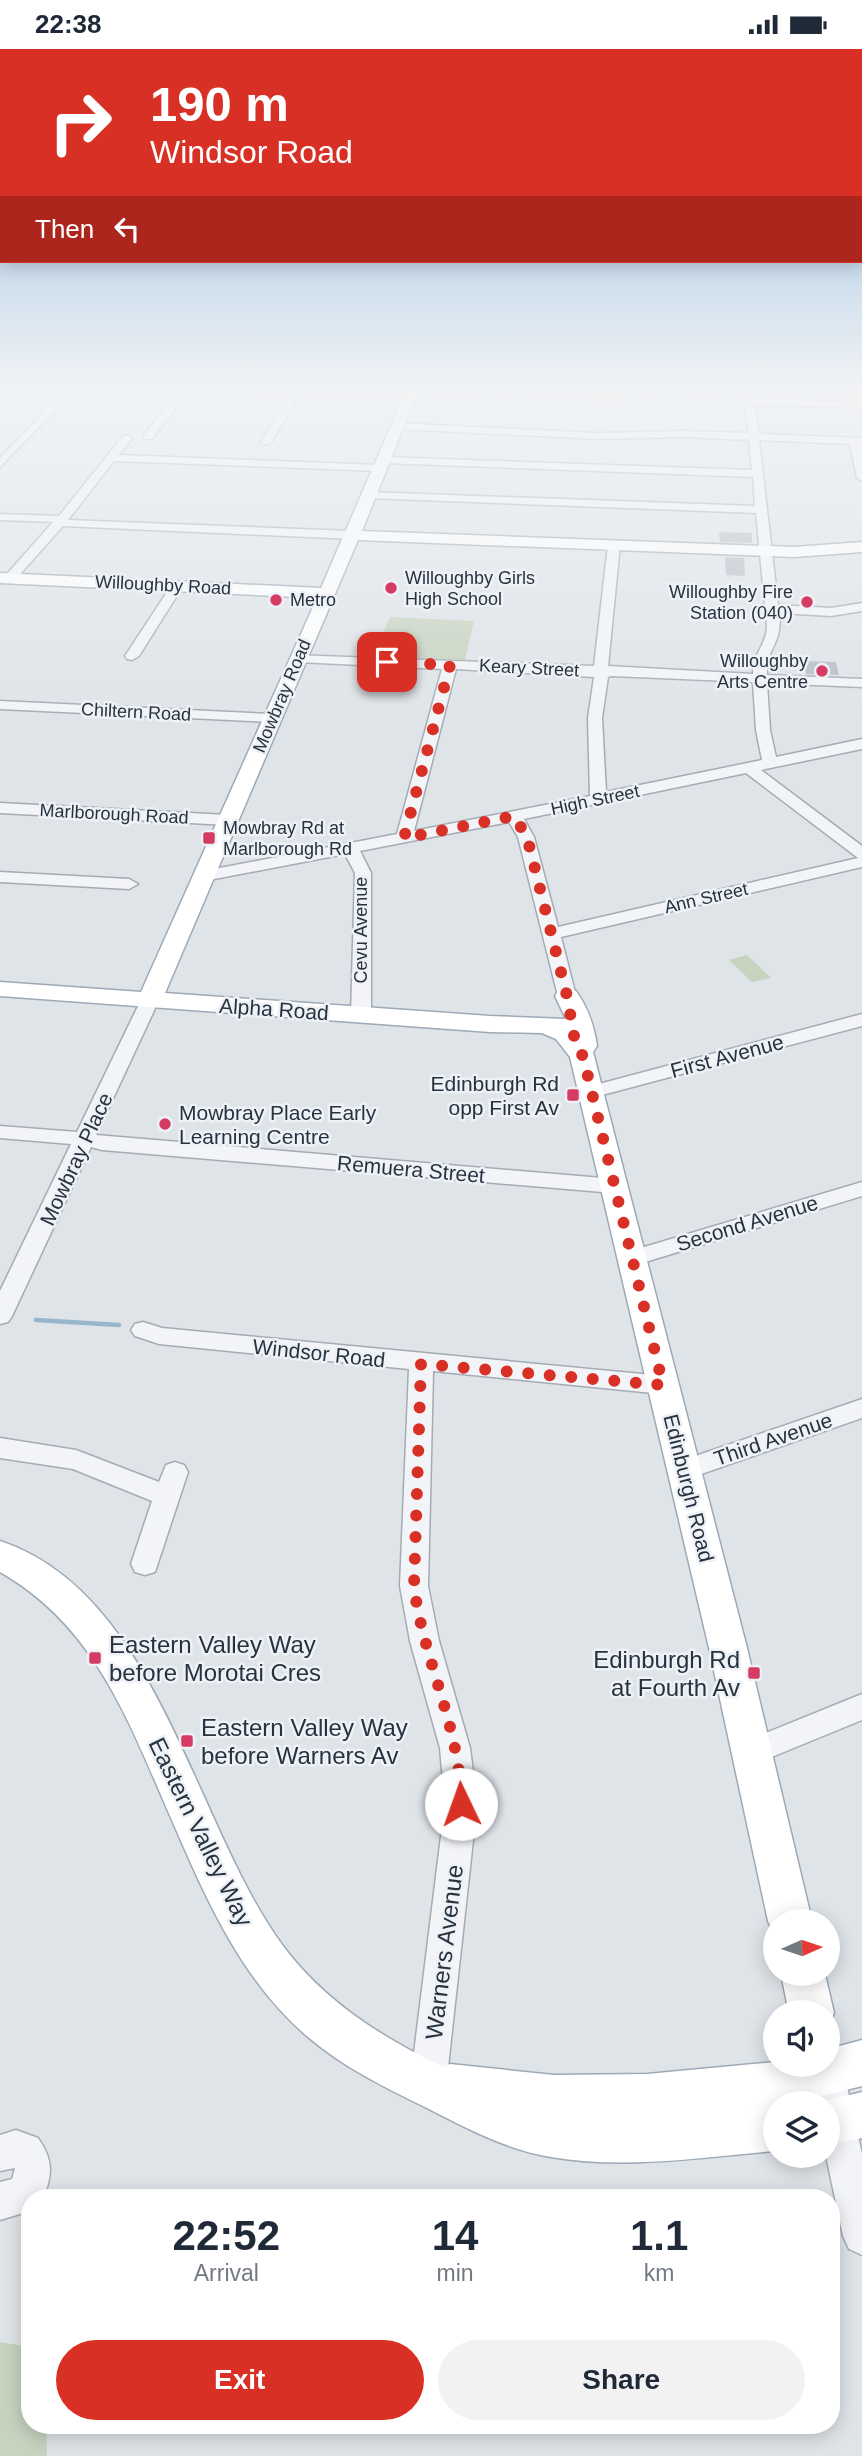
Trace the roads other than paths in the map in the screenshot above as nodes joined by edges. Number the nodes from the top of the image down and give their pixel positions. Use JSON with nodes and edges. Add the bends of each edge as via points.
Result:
{"nodes":[{"id":1,"x":76,"y":503,"type":"edge"},
{"id":2,"x":365,"y":503,"type":"edge"},
{"id":3,"x":587,"y":503,"type":"edge"},
{"id":4,"x":762,"y":503,"type":"edge"},
{"id":5,"x":763,"y":510,"type":"junction"},
{"id":6,"x":0,"y":517,"type":"edge"},
{"id":7,"x":61,"y":521,"type":"junction"},
{"id":8,"x":352,"y":535,"type":"junction"},
{"id":9,"x":614,"y":545,"type":"junction"},
{"id":10,"x":862,"y":547,"type":"edge"},
{"id":11,"x":767,"y":551,"type":"junction"},
{"id":12,"x":5,"y":578,"type":"edge"},
{"id":13,"x":330,"y":584,"type":"junction"},
{"id":14,"x":177,"y":586,"type":"junction"},
{"id":15,"x":862,"y":607,"type":"edge"},
{"id":16,"x":773,"y":609,"type":"junction"},
{"id":17,"x":132,"y":656,"type":"dead end"},
{"id":18,"x":298,"y":658,"type":"junction"},
{"id":19,"x":450,"y":665,"type":"junction"},
{"id":20,"x":601,"y":672,"type":"junction"},
{"id":21,"x":761,"y":679,"type":"junction"},
{"id":22,"x":862,"y":683,"type":"edge"},
{"id":23,"x":0,"y":705,"type":"edge"},
{"id":24,"x":272,"y":719,"type":"junction"},
{"id":25,"x":862,"y":744,"type":"edge"},
{"id":26,"x":771,"y":763,"type":"junction"},
{"id":27,"x":749,"y":768,"type":"junction"},
{"id":28,"x":598,"y":799,"type":"junction"},
{"id":29,"x":0,"y":808,"type":"edge"},
{"id":30,"x":514,"y":816,"type":"junction"},
{"id":31,"x":228,"y":820,"type":"junction"},
{"id":32,"x":404,"y":838,"type":"junction"},
{"id":33,"x":350,"y":849,"type":"junction"},
{"id":34,"x":862,"y":854,"type":"edge"},
{"id":35,"x":862,"y":862,"type":"edge"},
{"id":36,"x":204,"y":876,"type":"junction"},
{"id":37,"x":0,"y":877,"type":"edge"},
{"id":38,"x":129,"y":884,"type":"dead end"},
{"id":39,"x":551,"y":934,"type":"junction"},
{"id":40,"x":0,"y":989,"type":"edge"},
{"id":41,"x":150,"y":1000,"type":"junction"},
{"id":42,"x":361,"y":1015,"type":"junction"},
{"id":43,"x":862,"y":1020,"type":"edge"},
{"id":44,"x":571,"y":1028,"type":"junction"},
{"id":45,"x":591,"y":1092,"type":"junction"},
{"id":46,"x":0,"y":1132,"type":"edge"},
{"id":47,"x":86,"y":1139,"type":"junction"},
{"id":48,"x":614,"y":1186,"type":"junction"},
{"id":49,"x":862,"y":1189,"type":"edge"},
{"id":50,"x":632,"y":1258,"type":"junction"},
{"id":51,"x":0,"y":1316,"type":"edge"},
{"id":52,"x":142,"y":1330,"type":"dead end"},
{"id":53,"x":421,"y":1364,"type":"junction"},
{"id":54,"x":663,"y":1385,"type":"junction"},
{"id":55,"x":862,"y":1408,"type":"edge"},
{"id":56,"x":0,"y":1448,"type":"edge"},
{"id":57,"x":684,"y":1469,"type":"junction"},
{"id":58,"x":0,"y":1555,"type":"edge"},
{"id":59,"x":145,"y":1564,"type":"dead end"},
{"id":60,"x":862,"y":1707,"type":"edge"},
{"id":61,"x":752,"y":1752,"type":"junction"},
{"id":62,"x":787,"y":1909,"type":"edge"},
{"id":63,"x":804,"y":2077,"type":"edge"},
{"id":64,"x":838,"y":2077,"type":"edge"},
{"id":65,"x":428,"y":2085,"type":"junction"},
{"id":66,"x":842,"y":2119,"type":"edge"},
{"id":67,"x":763,"y":2128,"type":"edge"},
{"id":68,"x":0,"y":2153,"type":"edge"},
{"id":69,"x":26,"y":2189,"type":"edge"},
{"id":70,"x":21,"y":2196,"type":"edge"},
{"id":71,"x":0,"y":2201,"type":"edge"},
{"id":72,"x":862,"y":2235,"type":"edge"}],
"edges":[{"from":1,"to":7,"type":"street"},
{"from":2,"to":8,"type":"main road","name":"Mowbray Road"},
{"from":3,"to":5,"type":"street"},
{"from":4,"to":5,"type":"street"},
{"from":5,"to":11,"type":"street"},
{"from":6,"to":7,"type":"street"},
{"from":7,"to":8,"type":"street"},
{"from":7,"to":12,"type":"street"},
{"from":8,"to":9,"type":"main road"},
{"from":8,"to":13,"type":"main road","name":"Mowbray Road"},
{"from":9,"to":11,"type":"main road"},
{"from":9,"to":20,"type":"street"},
{"from":10,"to":11,"type":"main road"},
{"from":11,"to":16,"type":"street"},
{"from":12,"to":14,"type":"main road","name":"Willoughby Road"},
{"from":13,"to":14,"type":"main road","name":"Willoughby Road","via":[[273,590]]},
{"from":13,"to":18,"type":"main road","name":"Mowbray Road"},
{"from":14,"to":17,"type":"street"},
{"from":15,"to":16,"type":"street","via":[[831,612]]},
{"from":16,"to":21,"type":"street","via":[[774,638],[760,657]]},
{"from":18,"to":19,"type":"street","name":"Keary Street"},
{"from":18,"to":24,"type":"main road","name":"Mowbray Road"},
{"from":19,"to":20,"type":"street","name":"Keary Street"},
{"from":19,"to":32,"type":"street"},
{"from":20,"to":21,"type":"street","name":"Keary Street"},
{"from":20,"to":28,"type":"street","via":[[595,718]]},
{"from":21,"to":22,"type":"street","name":"Keary Street"},
{"from":21,"to":26,"type":"street","via":[[764,746]]},
{"from":23,"to":24,"type":"street","name":"Chiltern Road"},
{"from":24,"to":31,"type":"main road","name":"Mowbray Road"},
{"from":25,"to":26,"type":"street","name":"High Street"},
{"from":26,"to":27,"type":"street","name":"High Street"},
{"from":27,"to":28,"type":"street","name":"High Street"},
{"from":27,"to":34,"type":"street"},
{"from":28,"to":30,"type":"street","name":"High Street"},
{"from":29,"to":31,"type":"street","name":"Marlborough Road"},
{"from":30,"to":32,"type":"street","name":"High Street"},
{"from":30,"to":39,"type":"street","name":"Edinburgh Road","via":[[527,837]]},
{"from":31,"to":36,"type":"main road","name":"Mowbray Road"},
{"from":32,"to":33,"type":"street","name":"High Street"},
{"from":33,"to":36,"type":"street","name":"High Street"},
{"from":33,"to":42,"type":"street","name":"Cevu Avenue","via":[[363,873]]},
{"from":35,"to":39,"type":"street","name":"Ann Street"},
{"from":36,"to":41,"type":"main road","name":"Mowbray Road"},
{"from":37,"to":38,"type":"street"},
{"from":39,"to":44,"type":"street","name":"Edinburgh Road"},
{"from":40,"to":41,"type":"main road","name":"Alpha Road"},
{"from":41,"to":42,"type":"main road","name":"Alpha Road"},
{"from":41,"to":47,"type":"street","name":"Mowbray Place"},
{"from":42,"to":44,"type":"main road","name":"Alpha Road"},
{"from":43,"to":45,"type":"street","name":"First Avenue"},
{"from":44,"to":45,"type":"main road","name":"Edinburgh Road"},
{"from":45,"to":48,"type":"main road","name":"Edinburgh Road"},
{"from":46,"to":47,"type":"street","name":"Remuera Street"},
{"from":47,"to":48,"type":"street","name":"Remuera Street"},
{"from":47,"to":51,"type":"street","name":"Mowbray Place"},
{"from":48,"to":50,"type":"main road","name":"Edinburgh Road"},
{"from":49,"to":50,"type":"street","name":"Second Avenue"},
{"from":50,"to":54,"type":"main road","name":"Edinburgh Road"},
{"from":52,"to":53,"type":"street","name":"Windsor Road","via":[[159,1336]]},
{"from":53,"to":54,"type":"street","name":"Windsor Road"},
{"from":53,"to":65,"type":"street","name":"Warners Avenue","via":[[414,1586],[461,1781]]},
{"from":54,"to":57,"type":"main road","name":"Edinburgh Road"},
{"from":55,"to":57,"type":"street","name":"Third Avenue"},
{"from":56,"to":59,"type":"street","via":[[76,1459],[171,1484]]},
{"from":57,"to":61,"type":"main road","name":"Edinburgh Road"},
{"from":58,"to":65,"type":"main road","name":"Eastern Valley Way","via":[[56,1590],[104,1641],[131,1685],[237,1912],[283,1980],[341,2036]]},
{"from":60,"to":61,"type":"street"},
{"from":61,"to":62,"type":"main road","name":"Edinburgh Road"},
{"from":63,"to":65,"type":"main road","name":"Eastern Valley Way","via":[[777,2085],[593,2099]]},
{"from":64,"to":66,"type":"street"},
{"from":65,"to":67,"type":"main road","name":"Eastern Valley Way","via":[[499,2120],[552,2134],[636,2137]]},
{"from":66,"to":72,"type":"street"},
{"from":68,"to":69,"type":"street","via":[[16,2148],[25,2151],[35,2167]]},
{"from":70,"to":71,"type":"street"}]}
